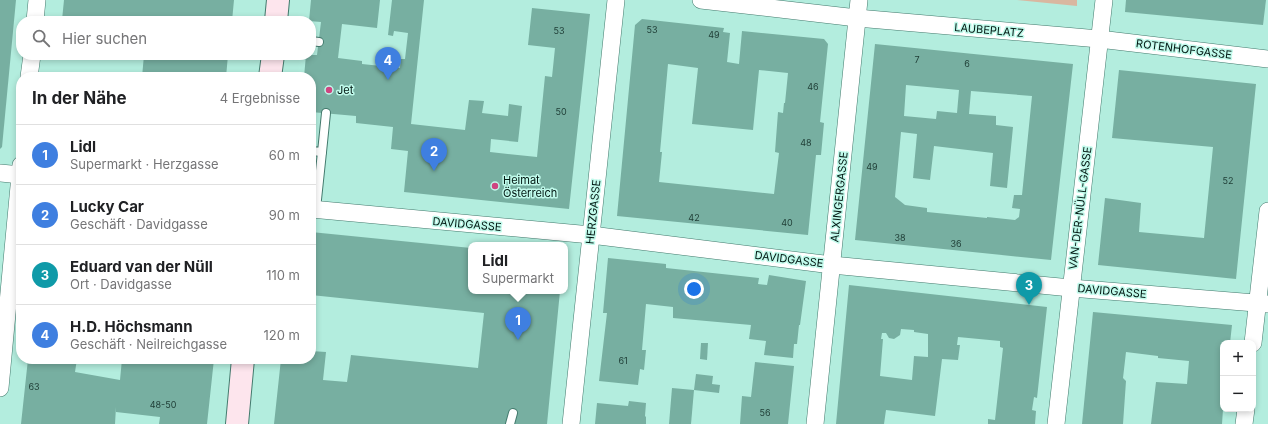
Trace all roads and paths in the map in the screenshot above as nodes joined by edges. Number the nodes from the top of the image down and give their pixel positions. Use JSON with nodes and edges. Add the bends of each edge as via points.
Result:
{"nodes":[{"id":1,"x":37,"y":0,"type":"edge"},
{"id":2,"x":278,"y":0,"type":"edge"},
{"id":3,"x":616,"y":0,"type":"edge"},
{"id":4,"x":701,"y":0,"type":"edge"},
{"id":5,"x":859,"y":0,"type":"edge"},
{"id":6,"x":1104,"y":0,"type":"edge"},
{"id":7,"x":35,"y":16,"type":"edge"},
{"id":8,"x":276,"y":16,"type":"edge"},
{"id":9,"x":857,"y":18,"type":"junction"},
{"id":10,"x":1099,"y":39,"type":"junction"},
{"id":11,"x":1268,"y":59,"type":"edge"},
{"id":12,"x":32,"y":60,"type":"edge"},
{"id":13,"x":272,"y":60,"type":"edge"},
{"id":14,"x":30,"y":72,"type":"edge"},
{"id":15,"x":270,"y":72,"type":"edge"},
{"id":16,"x":326,"y":113,"type":"dead end"},
{"id":17,"x":316,"y":151,"type":"edge"},
{"id":18,"x":322,"y":152,"type":"junction"},
{"id":19,"x":16,"y":172,"type":"edge"},
{"id":20,"x":0,"y":173,"type":"edge"},
{"id":21,"x":316,"y":195,"type":"edge"},
{"id":22,"x":316,"y":209,"type":"edge"},
{"id":23,"x":1268,"y":210,"type":"edge"},
{"id":24,"x":16,"y":223,"type":"edge"},
{"id":25,"x":591,"y":235,"type":"junction"},
{"id":26,"x":832,"y":265,"type":"junction"},
{"id":27,"x":1070,"y":288,"type":"junction"},
{"id":28,"x":1263,"y":303,"type":"edge"},
{"id":29,"x":1254,"y":340,"type":"edge"},
{"id":30,"x":243,"y":364,"type":"edge"},
{"id":31,"x":0,"y":388,"type":"edge"},
{"id":32,"x":1246,"y":412,"type":"edge"},
{"id":33,"x":513,"y":413,"type":"dead end"},
{"id":34,"x":237,"y":424,"type":"edge"},
{"id":35,"x":510,"y":424,"type":"edge"},
{"id":36,"x":571,"y":424,"type":"edge"},
{"id":37,"x":815,"y":424,"type":"edge"},
{"id":38,"x":1056,"y":424,"type":"edge"},
{"id":39,"x":1244,"y":424,"type":"edge"}],
"edges":[{"from":1,"to":7,"type":"street"},
{"from":2,"to":8,"type":"street"},
{"from":3,"to":25,"type":"street","name":"HERZGASSE"},
{"from":4,"to":9,"type":"street"},
{"from":5,"to":9,"type":"street"},
{"from":6,"to":10,"type":"street"},
{"from":9,"to":10,"type":"street","name":"LAUBEPLATZ"},
{"from":9,"to":26,"type":"street","name":"ALXINGERGASSE"},
{"from":10,"to":11,"type":"street","name":"ROTENHOFGASSE"},
{"from":10,"to":27,"type":"street","name":"VAN-DER-NÜLL-GASSE"},
{"from":12,"to":14,"type":"street"},
{"from":13,"to":15,"type":"street"},
{"from":16,"to":18,"type":"lane"},
{"from":17,"to":18,"type":"lane"},
{"from":18,"to":21,"type":"lane"},
{"from":19,"to":20,"type":"street"},
{"from":22,"to":25,"type":"street","name":"DAVIDGASSE"},
{"from":23,"to":28,"type":"street"},
{"from":24,"to":31,"type":"street"},
{"from":25,"to":26,"type":"street","name":"DAVIDGASSE"},
{"from":25,"to":36,"type":"street","name":"HERZGASSE"},
{"from":26,"to":27,"type":"street","name":"DAVIDGASSE"},
{"from":26,"to":37,"type":"street","name":"ALXINGERGASSE"},
{"from":27,"to":28,"type":"street","name":"DAVIDGASSE"},
{"from":27,"to":38,"type":"street","name":"VAN-DER-NÜLL-GASSE"},
{"from":28,"to":29,"type":"street"},
{"from":30,"to":34,"type":"street"},
{"from":32,"to":39,"type":"street"},
{"from":33,"to":35,"type":"lane"}]}
